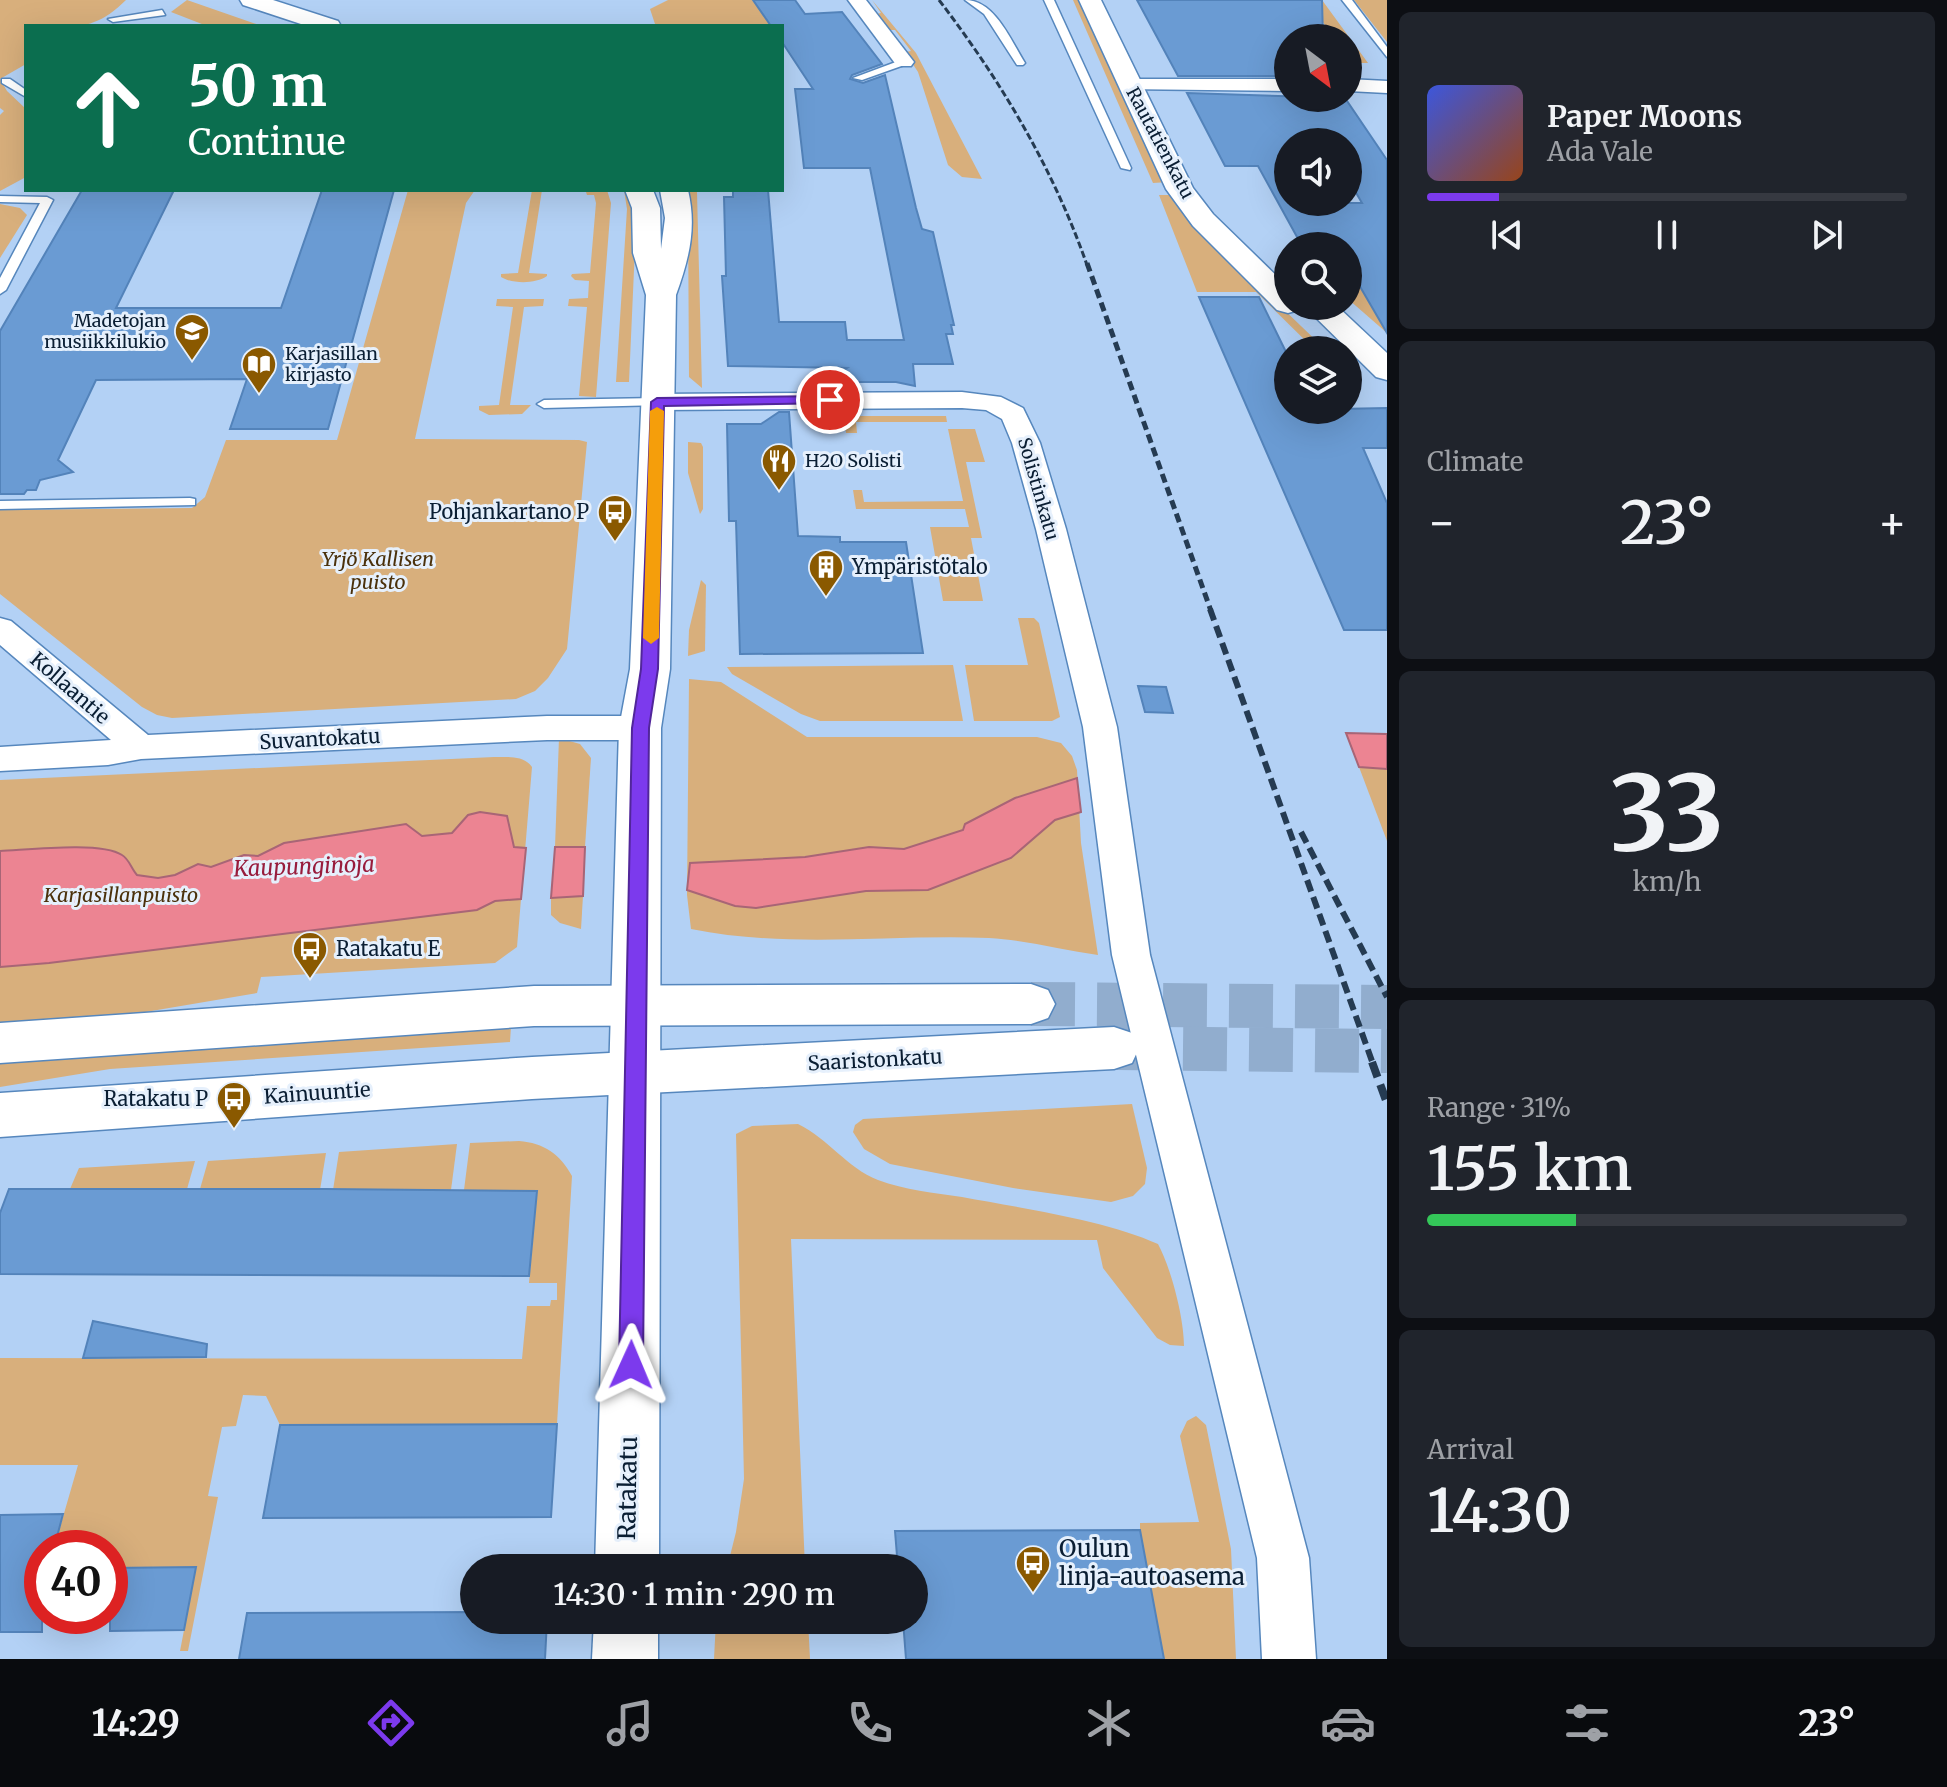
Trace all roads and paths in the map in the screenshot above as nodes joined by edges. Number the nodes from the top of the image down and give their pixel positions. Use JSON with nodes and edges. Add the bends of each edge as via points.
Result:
{"nodes":[{"id":1,"x":251,"y":0,"type":"edge"},
{"id":2,"x":857,"y":0,"type":"edge"},
{"id":3,"x":970,"y":0,"type":"edge"},
{"id":4,"x":1049,"y":0,"type":"edge"},
{"id":5,"x":1090,"y":0,"type":"edge"},
{"id":6,"x":1111,"y":0,"type":"edge"},
{"id":7,"x":1347,"y":0,"type":"edge"},
{"id":8,"x":162,"y":13,"type":"dead end"},
{"id":9,"x":113,"y":19,"type":"dead end"},
{"id":10,"x":321,"y":24,"type":"edge"},
{"id":11,"x":1387,"y":54,"type":"edge"},
{"id":12,"x":904,"y":62,"type":"joint"},
{"id":13,"x":1020,"y":63,"type":"dead end"},
{"id":14,"x":858,"y":78,"type":"dead end"},
{"id":15,"x":6,"y":81,"type":"dead end"},
{"id":16,"x":1141,"y":85,"type":"junction"},
{"id":17,"x":1274,"y":85,"type":"edge"},
{"id":18,"x":1362,"y":86,"type":"edge"},
{"id":19,"x":1387,"y":87,"type":"edge"},
{"id":20,"x":24,"y":93,"type":"edge"},
{"id":21,"x":1126,"y":168,"type":"dead end"},
{"id":22,"x":24,"y":185,"type":"edge"},
{"id":23,"x":640,"y":192,"type":"edge"},
{"id":24,"x":674,"y":192,"type":"edge"},
{"id":25,"x":4,"y":199,"type":"edge"},
{"id":26,"x":1274,"y":263,"type":"edge"},
{"id":27,"x":0,"y":290,"type":"edge"},
{"id":28,"x":1274,"y":290,"type":"edge"},
{"id":29,"x":661,"y":295,"type":"junction"},
{"id":30,"x":1305,"y":320,"type":"edge"},
{"id":31,"x":1334,"y":320,"type":"edge"},
{"id":32,"x":1321,"y":336,"type":"edge"},
{"id":33,"x":1387,"y":370,"type":"edge"},
{"id":34,"x":1362,"y":375,"type":"edge"},
{"id":35,"x":1387,"y":399,"type":"edge"},
{"id":36,"x":657,"y":402,"type":"junction"},
{"id":37,"x":544,"y":404,"type":"dead end"},
{"id":38,"x":190,"y":502,"type":"dead end"},
{"id":39,"x":0,"y":505,"type":"edge"},
{"id":40,"x":0,"y":628,"type":"edge"},
{"id":41,"x":640,"y":728,"type":"junction"},
{"id":42,"x":141,"y":747,"type":"junction"},
{"id":43,"x":0,"y":759,"type":"edge"},
{"id":44,"x":1031,"y":1004,"type":"tunnel mouth"},
{"id":45,"x":635,"y":1005,"type":"junction"},
{"id":46,"x":0,"y":1043,"type":"edge"},
{"id":47,"x":1114,"y":1048,"type":"tunnel mouth"},
{"id":48,"x":635,"y":1072,"type":"junction"},
{"id":49,"x":0,"y":1115,"type":"edge"},
{"id":50,"x":627,"y":1554,"type":"edge"},
{"id":51,"x":626,"y":1634,"type":"edge"},
{"id":52,"x":625,"y":1659,"type":"edge"},
{"id":53,"x":1289,"y":1659,"type":"edge"}],
"edges":[{"from":1,"to":10,"type":"main road"},
{"from":2,"to":12,"type":"street"},
{"from":3,"to":13,"type":"lane","via":[[987,12]]},
{"from":4,"to":21,"type":"lane"},
{"from":5,"to":16,"type":"main road","name":"Rautatienkatu"},
{"from":6,"to":16,"type":"main road","name":"Rautatienkatu"},
{"from":7,"to":11,"type":"lane"},
{"from":8,"to":9,"type":"lane"},
{"from":12,"to":14,"type":"lane"},
{"from":15,"to":20,"type":"lane"},
{"from":16,"to":17,"type":"street"},
{"from":16,"to":26,"type":"main road","name":"Rautatienkatu","via":[[1205,189]]},
{"from":16,"to":28,"type":"main road","name":"Rautatienkatu","via":[[1180,189]]},
{"from":18,"to":19,"type":"street"},
{"from":22,"to":25,"type":"lane"},
{"from":23,"to":29,"type":"main road","via":[[646,208],[647,253]]},
{"from":24,"to":29,"type":"main road","via":[[680,227],[677,252]]},
{"from":25,"to":27,"type":"lane","via":[[47,200]]},
{"from":29,"to":36,"type":"main road","name":"Ratakatu"},
{"from":30,"to":32,"type":"main road","name":"Rautatienkatu"},
{"from":31,"to":33,"type":"main road"},
{"from":34,"to":35,"type":"main road"},
{"from":36,"to":37,"type":"lane"},
{"from":36,"to":41,"type":"main road","name":"Ratakatu","via":[[650,669]]},
{"from":36,"to":53,"type":"street","name":"Solistinkatu","via":[[962,400],[992,403],[1013,414],[1051,529],[1100,727],[1131,955],[1283,1558]]},
{"from":38,"to":39,"type":"lane"},
{"from":40,"to":42,"type":"street","name":"Kollaantie"},
{"from":41,"to":42,"type":"street","name":"Suvantokatu"},
{"from":41,"to":45,"type":"main road","name":"Ratakatu"},
{"from":42,"to":43,"type":"street","name":"Suvantokatu"},
{"from":44,"to":45,"type":"main road"},
{"from":45,"to":46,"type":"main road","via":[[534,1006]]},
{"from":45,"to":48,"type":"main road","name":"Ratakatu"},
{"from":47,"to":48,"type":"main road","name":"Saaristonkatu"},
{"from":48,"to":49,"type":"main road","name":"Kainuuntie"},
{"from":48,"to":50,"type":"main road","name":"Ratakatu"},
{"from":51,"to":52,"type":"main road"}]}
